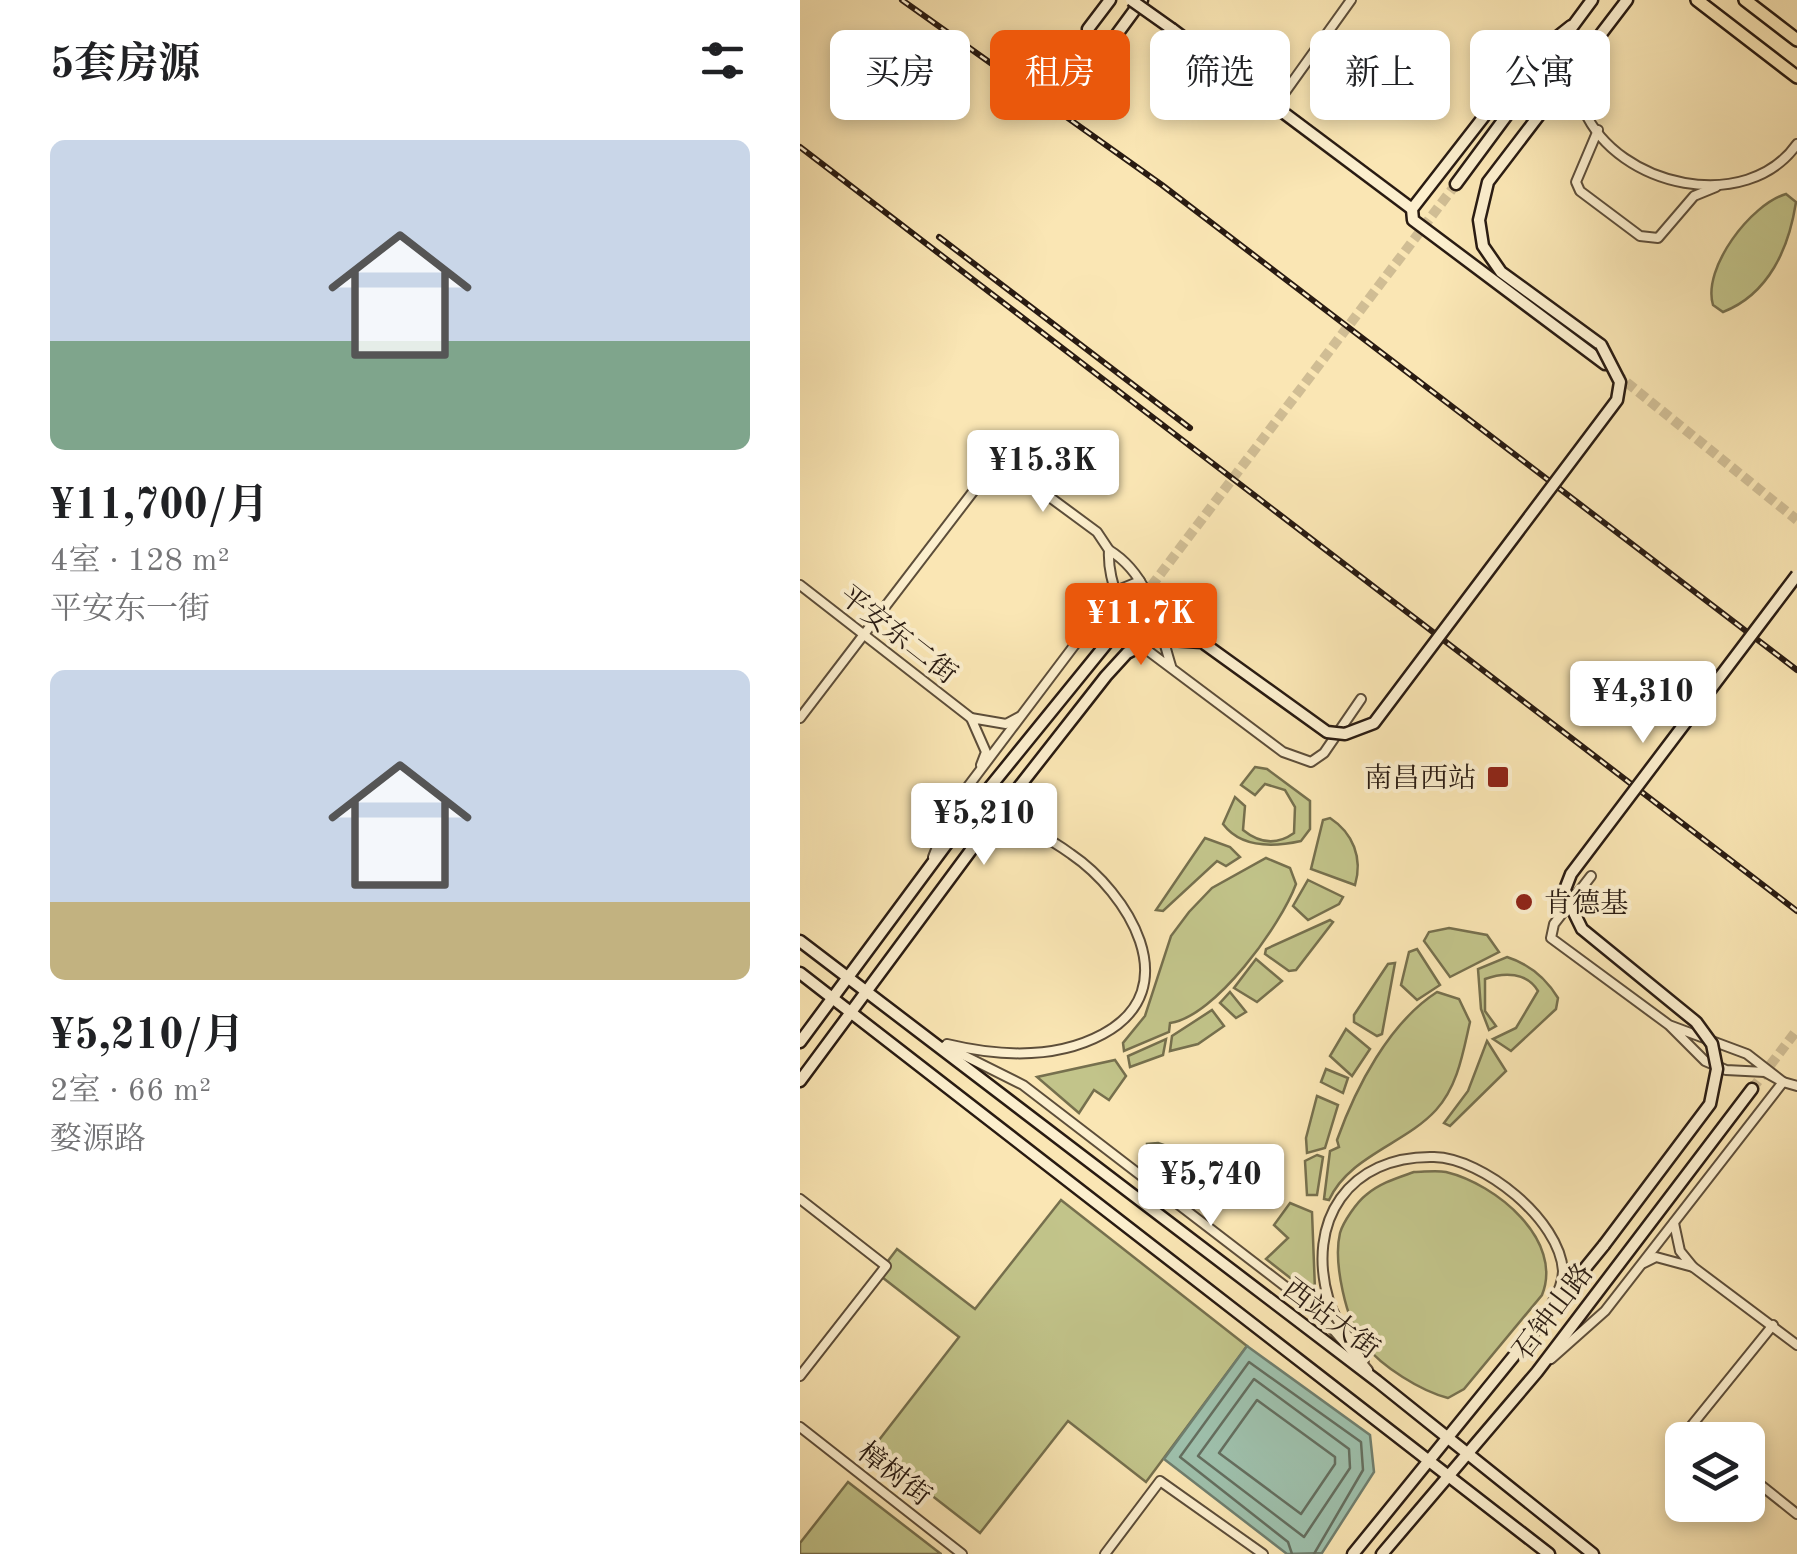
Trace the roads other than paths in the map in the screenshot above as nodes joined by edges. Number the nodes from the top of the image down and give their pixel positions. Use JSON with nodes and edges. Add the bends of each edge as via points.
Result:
{"nodes":[{"id":1,"x":1110,"y":0,"type":"edge"},
{"id":2,"x":1131,"y":0,"type":"edge"},
{"id":3,"x":1142,"y":0,"type":"edge"},
{"id":4,"x":1351,"y":0,"type":"edge"},
{"id":5,"x":1592,"y":0,"type":"edge"},
{"id":6,"x":1628,"y":0,"type":"edge"},
{"id":7,"x":1696,"y":0,"type":"edge"},
{"id":8,"x":1745,"y":0,"type":"edge"},
{"id":9,"x":1571,"y":26,"type":"junction"},
{"id":10,"x":1088,"y":28,"type":"dead end"},
{"id":11,"x":1120,"y":30,"type":"edge"},
{"id":12,"x":1172,"y":30,"type":"edge"},
{"id":13,"x":1605,"y":30,"type":"edge"},
{"id":14,"x":1797,"y":40,"type":"edge"},
{"id":15,"x":1797,"y":77,"type":"edge"},
{"id":16,"x":1290,"y":84,"type":"edge"},
{"id":17,"x":1290,"y":120,"type":"edge"},
{"id":18,"x":1535,"y":120,"type":"edge"},
{"id":19,"x":1591,"y":120,"type":"edge"},
{"id":20,"x":1598,"y":130,"type":"junction"},
{"id":21,"x":1797,"y":144,"type":"edge"},
{"id":22,"x":1456,"y":184,"type":"tunnel mouth"},
{"id":23,"x":1720,"y":185,"type":"junction"},
{"id":24,"x":1412,"y":209,"type":"junction"},
{"id":25,"x":1605,"y":364,"type":"tunnel mouth"},
{"id":26,"x":1109,"y":550,"type":"junction"},
{"id":27,"x":1797,"y":575,"type":"edge"},
{"id":28,"x":1140,"y":581,"type":"junction"},
{"id":29,"x":800,"y":585,"type":"edge"},
{"id":30,"x":1118,"y":590,"type":"junction"},
{"id":31,"x":1124,"y":622,"type":"tunnel mouth"},
{"id":32,"x":863,"y":634,"type":"junction"},
{"id":33,"x":1171,"y":666,"type":"junction"},
{"id":34,"x":1361,"y":700,"type":"dead end"},
{"id":35,"x":1022,"y":716,"type":"junction"},
{"id":36,"x":800,"y":718,"type":"edge"},
{"id":37,"x":972,"y":718,"type":"junction"},
{"id":38,"x":978,"y":774,"type":"junction"},
{"id":39,"x":974,"y":848,"type":"junction"},
{"id":40,"x":929,"y":866,"type":"junction"},
{"id":41,"x":1591,"y":876,"type":"dead end"},
{"id":42,"x":800,"y":941,"type":"edge"},
{"id":43,"x":800,"y":973,"type":"edge"},
{"id":44,"x":846,"y":976,"type":"junction"},
{"id":45,"x":866,"y":991,"type":"junction"},
{"id":46,"x":834,"y":998,"type":"junction"},
{"id":47,"x":850,"y":1012,"type":"junction"},
{"id":48,"x":1669,"y":1026,"type":"junction"},
{"id":49,"x":932,"y":1040,"type":"junction"},
{"id":50,"x":800,"y":1042,"type":"edge"},
{"id":51,"x":800,"y":1081,"type":"edge"},
{"id":52,"x":1783,"y":1082,"type":"junction"},
{"id":53,"x":1797,"y":1086,"type":"edge"},
{"id":54,"x":1752,"y":1089,"type":"tunnel mouth"},
{"id":55,"x":800,"y":1200,"type":"edge"},
{"id":56,"x":1674,"y":1220,"type":"junction"},
{"id":57,"x":1640,"y":1265,"type":"junction"},
{"id":58,"x":1693,"y":1267,"type":"junction"},
{"id":59,"x":1549,"y":1310,"type":"junction"},
{"id":60,"x":1772,"y":1325,"type":"junction"},
{"id":61,"x":1797,"y":1344,"type":"edge"},
{"id":62,"x":1536,"y":1372,"type":"junction"},
{"id":63,"x":800,"y":1376,"type":"edge"},
{"id":64,"x":1377,"y":1381,"type":"junction"},
{"id":65,"x":1694,"y":1422,"type":"edge"},
{"id":66,"x":800,"y":1427,"type":"edge"},
{"id":67,"x":1448,"y":1437,"type":"junction"},
{"id":68,"x":1466,"y":1453,"type":"junction"},
{"id":69,"x":1427,"y":1460,"type":"junction"},
{"id":70,"x":1446,"y":1476,"type":"junction"},
{"id":71,"x":1765,"y":1489,"type":"edge"},
{"id":72,"x":1797,"y":1514,"type":"edge"},
{"id":73,"x":962,"y":1554,"type":"edge"},
{"id":74,"x":1105,"y":1554,"type":"edge"},
{"id":75,"x":1263,"y":1554,"type":"edge"},
{"id":76,"x":1353,"y":1554,"type":"edge"},
{"id":77,"x":1382,"y":1554,"type":"edge"},
{"id":78,"x":1549,"y":1554,"type":"edge"},
{"id":79,"x":1594,"y":1554,"type":"edge"}],
"edges":[{"from":1,"to":10,"type":"street"},
{"from":2,"to":12,"type":"street","bridge":true},
{"from":3,"to":11,"type":"street"},
{"from":4,"to":16,"type":"street"},
{"from":5,"to":9,"type":"street"},
{"from":6,"to":13,"type":"street"},
{"from":7,"to":15,"type":"main road"},
{"from":8,"to":14,"type":"main road"},
{"from":9,"to":22,"type":"street"},
{"from":9,"to":24,"type":"street","via":[[1526,60]]},
{"from":17,"to":24,"type":"street"},
{"from":18,"to":39,"type":"street","bridge":true,"via":[[1488,182],[1479,220],[1484,246],[1500,272],[1601,345],[1620,382],[1617,400],[1374,723],[1345,734],[1327,732],[1202,642],[1154,639],[1126,653],[1106,676]]},
{"from":19,"to":20,"type":"street"},
{"from":20,"to":23,"type":"street","via":[[1661,177]]},
{"from":20,"to":23,"type":"street","via":[[1576,182],[1640,236],[1658,238],[1694,196]]},
{"from":21,"to":23,"type":"street","via":[[1781,166]]},
{"from":24,"to":25,"type":"street","via":[[1413,220]]},
{"from":26,"to":28,"type":"street"},
{"from":26,"to":30,"type":"street"},
{"from":26,"to":32,"type":"street","via":[[1097,532],[998,458]]},
{"from":27,"to":59,"type":"street","bridge":true,"via":[[1571,874],[1564,892],[1582,930],[1696,1022],[1712,1044],[1717,1069],[1710,1104]]},
{"from":28,"to":30,"type":"street"},
{"from":28,"to":33,"type":"street"},
{"from":29,"to":32,"type":"street","name":"平安东二街"},
{"from":30,"to":33,"type":"street","via":[[1129,627],[1143,647]]},
{"from":30,"to":35,"type":"street"},
{"from":31,"to":40,"type":"street"},
{"from":32,"to":36,"type":"street"},
{"from":32,"to":37,"type":"street","name":"平安东二街"},
{"from":33,"to":34,"type":"street","via":[[1299,760],[1311,762],[1324,753]]},
{"from":35,"to":37,"type":"street","via":[[1006,724]]},
{"from":35,"to":38,"type":"street"},
{"from":37,"to":38,"type":"street","via":[[986,752]]},
{"from":38,"to":40,"type":"street","via":[[954,805]]},
{"from":39,"to":45,"type":"street"},
{"from":39,"to":49,"type":"street","via":[[1006,832],[1030,831],[1097,872],[1138,930],[1145,960],[1141,985],[1122,1019],[1080,1044],[992,1054]]},
{"from":40,"to":44,"type":"street"},
{"from":41,"to":48,"type":"street","via":[[1554,924],[1551,938]]},
{"from":42,"to":44,"type":"street","name":"西站大街"},
{"from":43,"to":46,"type":"street","name":"西站大街"},
{"from":44,"to":45,"type":"street","name":"西站大街"},
{"from":44,"to":46,"type":"street"},
{"from":45,"to":47,"type":"street"},
{"from":45,"to":49,"type":"street","name":"西站大街"},
{"from":46,"to":47,"type":"street","name":"西站大街"},
{"from":46,"to":50,"type":"street"},
{"from":47,"to":51,"type":"street"},
{"from":47,"to":69,"type":"street","name":"西站大街"},
{"from":48,"to":52,"type":"street","via":[[1748,1054]]},
{"from":48,"to":52,"type":"street","via":[[1705,1061]]},
{"from":49,"to":64,"type":"street","name":"西站大街"},
{"from":49,"to":64,"type":"street","via":[[1023,1085],[1193,1215],[1316,1310]]},
{"from":52,"to":53,"type":"street"},
{"from":52,"to":56,"type":"street"},
{"from":54,"to":62,"type":"street","name":"石钟山路"},
{"from":55,"to":63,"type":"street","via":[[886,1266]]},
{"from":56,"to":57,"type":"street"},
{"from":56,"to":58,"type":"street","via":[[1680,1252]]},
{"from":57,"to":58,"type":"street","via":[[1656,1257]]},
{"from":57,"to":62,"type":"street","via":[[1605,1311]]},
{"from":58,"to":60,"type":"street"},
{"from":59,"to":64,"type":"street","via":[[1563,1266],[1538,1216],[1492,1177],[1458,1162],[1435,1156],[1378,1164],[1334,1205],[1324,1268],[1329,1303]]},
{"from":59,"to":67,"type":"street","name":"石钟山路"},
{"from":60,"to":61,"type":"street"},
{"from":60,"to":65,"type":"street"},
{"from":62,"to":68,"type":"street","name":"石钟山路"},
{"from":64,"to":67,"type":"street","name":"西站大街"},
{"from":66,"to":73,"type":"street","name":"樟树街"},
{"from":67,"to":68,"type":"street","name":"西站大街"},
{"from":67,"to":69,"type":"street","name":"石钟山路"},
{"from":68,"to":70,"type":"street","name":"石钟山路"},
{"from":68,"to":79,"type":"street","name":"西站大街"},
{"from":69,"to":70,"type":"street","name":"西站大街"},
{"from":69,"to":76,"type":"street","name":"石钟山路"},
{"from":70,"to":77,"type":"street","name":"石钟山路"},
{"from":70,"to":78,"type":"street","name":"西站大街"},
{"from":71,"to":72,"type":"street"},
{"from":74,"to":75,"type":"street","via":[[1160,1481]]}]}
